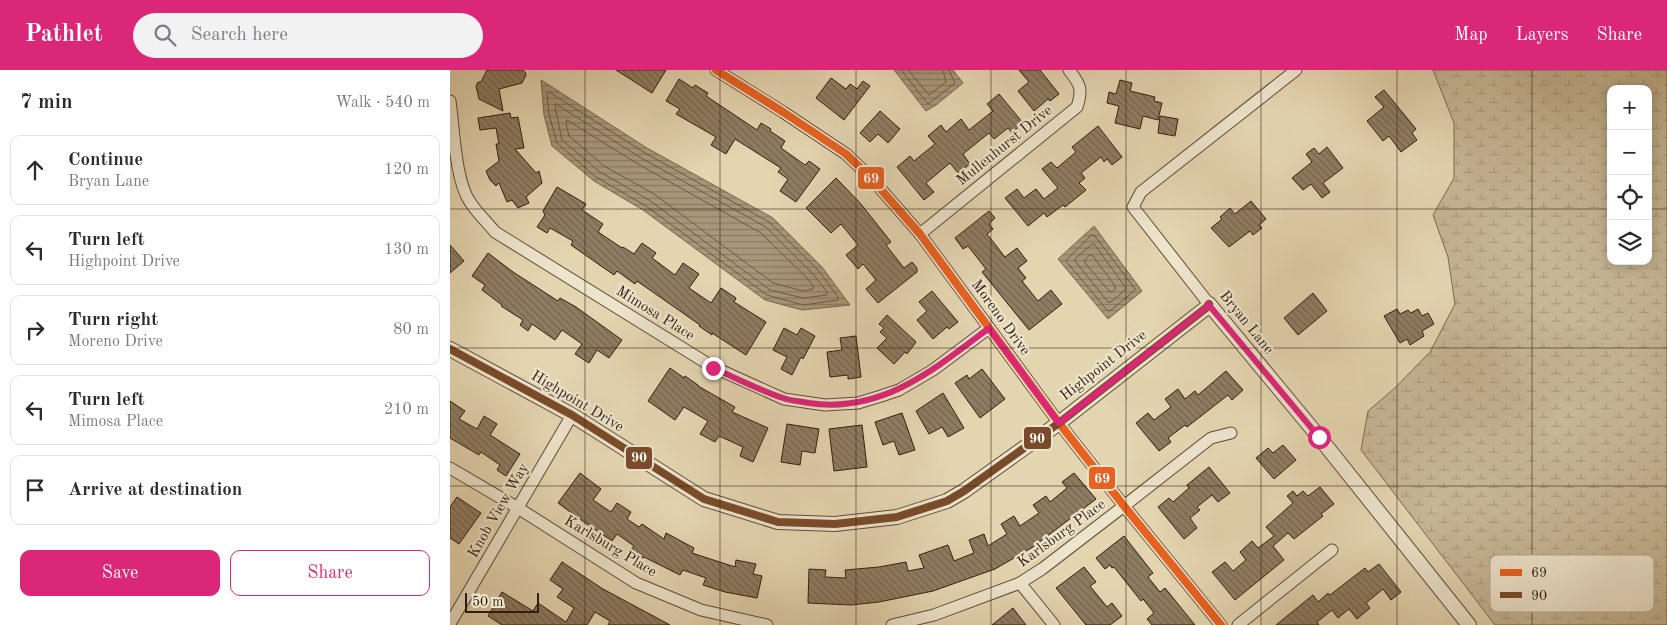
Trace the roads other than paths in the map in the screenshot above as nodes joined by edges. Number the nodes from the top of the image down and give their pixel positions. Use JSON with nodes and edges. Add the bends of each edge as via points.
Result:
{"nodes":[{"id":1,"x":716,"y":70,"type":"edge"},
{"id":2,"x":1069,"y":70,"type":"edge"},
{"id":3,"x":1296,"y":70,"type":"edge"},
{"id":4,"x":450,"y":101,"type":"edge"},
{"id":5,"x":920,"y":234,"type":"junction"},
{"id":6,"x":1208,"y":304,"type":"junction"},
{"id":7,"x":989,"y":328,"type":"junction"},
{"id":8,"x":450,"y":349,"type":"edge"},
{"id":9,"x":572,"y":415,"type":"junction"},
{"id":10,"x":1059,"y":423,"type":"junction"},
{"id":11,"x":1231,"y":433,"type":"dead end"},
{"id":12,"x":450,"y":468,"type":"edge"},
{"id":13,"x":1124,"y":506,"type":"junction"},
{"id":14,"x":518,"y":508,"type":"junction"},
{"id":15,"x":1332,"y":550,"type":"dead end"},
{"id":16,"x":1020,"y":583,"type":"junction"},
{"id":17,"x":452,"y":623,"type":"edge"},
{"id":18,"x":767,"y":625,"type":"edge"},
{"id":19,"x":892,"y":625,"type":"edge"},
{"id":20,"x":1054,"y":625,"type":"edge"},
{"id":21,"x":1221,"y":625,"type":"edge"},
{"id":22,"x":1238,"y":625,"type":"edge"},
{"id":23,"x":1470,"y":625,"type":"edge"}],
"edges":[{"from":1,"to":5,"type":"street","name":"Moreno Drive","via":[[846,154]]},
{"from":2,"to":5,"type":"street","name":"Mullenhurst Drive","via":[[1079,84],[1081,97],[1077,107]]},
{"from":3,"to":6,"type":"street","name":"Bryan Lane","via":[[1142,192],[1134,207]]},
{"from":4,"to":7,"type":"street","name":"Mimosa Place","via":[[465,192],[470,203],[495,232],[713,368],[784,398],[825,405],[858,402],[899,390],[933,370]]},
{"from":5,"to":7,"type":"street","name":"Moreno Drive"},
{"from":6,"to":10,"type":"street","name":"Highpoint Drive"},
{"from":6,"to":23,"type":"street","name":"Bryan Lane"},
{"from":7,"to":10,"type":"street","name":"Moreno Drive"},
{"from":8,"to":9,"type":"street","name":"Highpoint Drive"},
{"from":9,"to":10,"type":"street","name":"Highpoint Drive","via":[[704,499],[778,522],[835,524],[897,517],[947,501]]},
{"from":9,"to":14,"type":"street","name":"Knob View Way"},
{"from":10,"to":13,"type":"street","name":"Moreno Drive"},
{"from":11,"to":13,"type":"street","name":"Karlsburg Place","via":[[1211,438]]},
{"from":12,"to":14,"type":"street","name":"Karlsburg Place"},
{"from":13,"to":16,"type":"street","name":"Karlsburg Place"},
{"from":13,"to":21,"type":"street","name":"Moreno Drive"},
{"from":14,"to":17,"type":"street","name":"Knob View Way"},
{"from":14,"to":18,"type":"street","name":"Karlsburg Place","via":[[636,583],[700,610]]},
{"from":15,"to":22,"type":"street"},
{"from":16,"to":19,"type":"street","name":"Karlsburg Place","via":[[934,615]]},
{"from":16,"to":20,"type":"street"}]}
